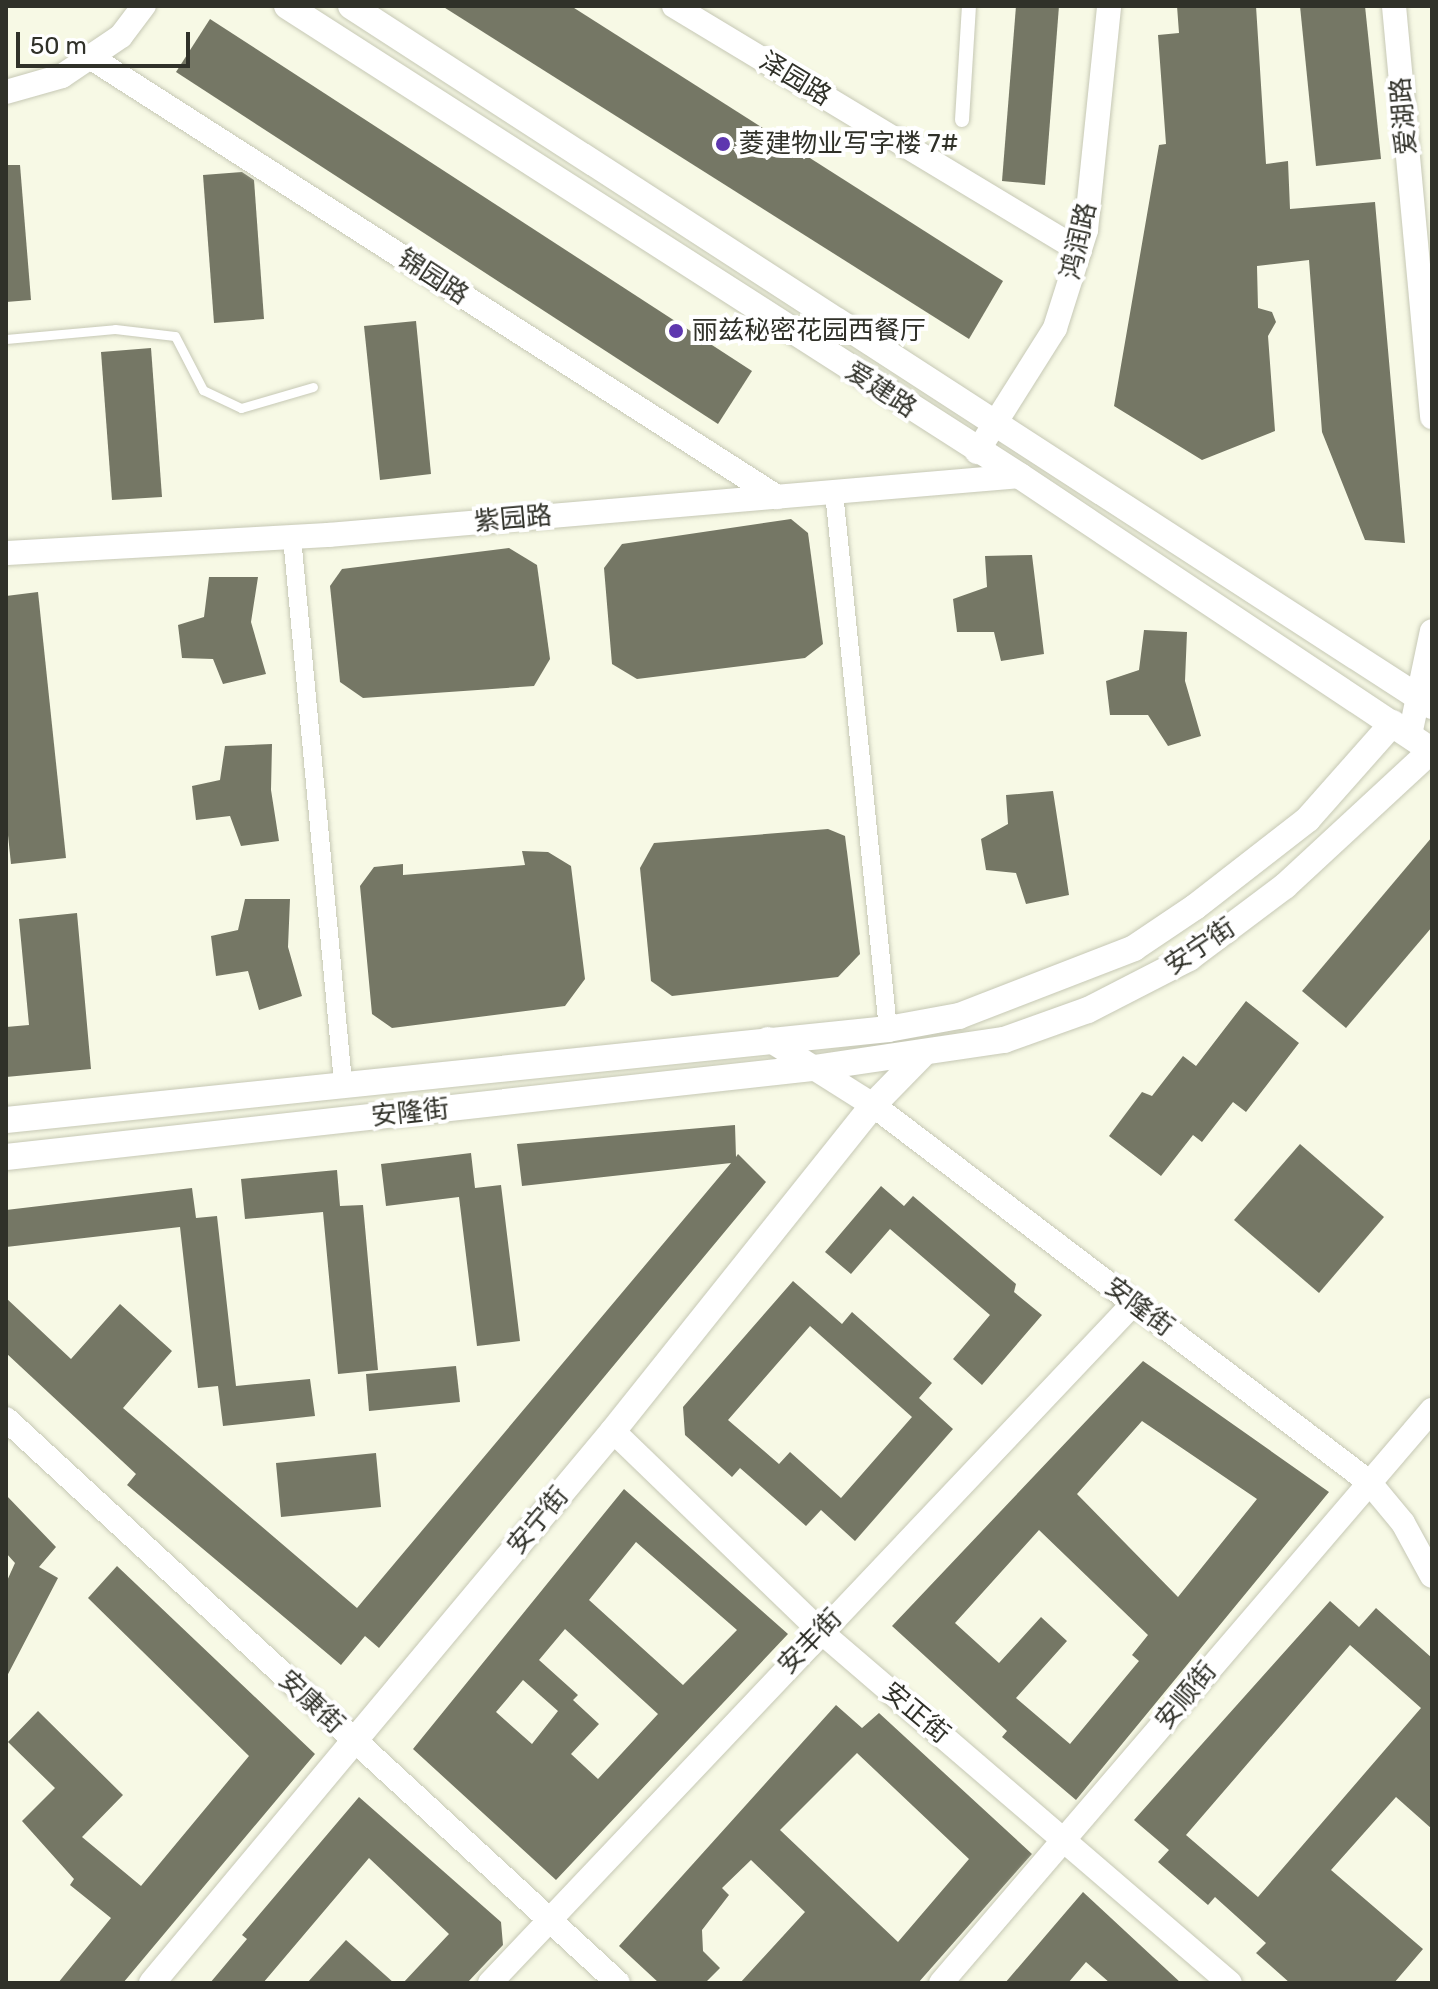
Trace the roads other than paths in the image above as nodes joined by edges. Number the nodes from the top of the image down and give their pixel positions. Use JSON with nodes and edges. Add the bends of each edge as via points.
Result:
{"nodes":[{"id":1,"x":144,"y":6,"type":"edge"},
{"id":2,"x":287,"y":6,"type":"edge"},
{"id":3,"x":351,"y":6,"type":"edge"},
{"id":4,"x":969,"y":6,"type":"edge"},
{"id":5,"x":1109,"y":6,"type":"edge"},
{"id":6,"x":1394,"y":6,"type":"edge"},
{"id":7,"x":681,"y":8,"type":"edge"},
{"id":8,"x":90,"y":57,"type":"junction"},
{"id":9,"x":6,"y":92,"type":"edge"},
{"id":10,"x":962,"y":120,"type":"dead end"},
{"id":11,"x":1080,"y":251,"type":"junction"},
{"id":12,"x":6,"y":339,"type":"edge"},
{"id":13,"x":313,"y":387,"type":"dead end"},
{"id":14,"x":1432,"y":417,"type":"edge"},
{"id":15,"x":996,"y":423,"type":"junction"},
{"id":16,"x":977,"y":452,"type":"junction"},
{"id":17,"x":1020,"y":476,"type":"junction"},
{"id":18,"x":834,"y":492,"type":"junction"},
{"id":19,"x":777,"y":497,"type":"junction"},
{"id":20,"x":292,"y":537,"type":"junction"},
{"id":21,"x":6,"y":553,"type":"edge"},
{"id":22,"x":1432,"y":631,"type":"edge"},
{"id":23,"x":1425,"y":702,"type":"edge"},
{"id":24,"x":1401,"y":729,"type":"junction"},
{"id":25,"x":1432,"y":751,"type":"edge"},
{"id":26,"x":888,"y":1029,"type":"junction"},
{"id":27,"x":768,"y":1039,"type":"junction"},
{"id":28,"x":921,"y":1056,"type":"junction"},
{"id":29,"x":814,"y":1068,"type":"junction"},
{"id":30,"x":343,"y":1083,"type":"junction"},
{"id":31,"x":873,"y":1105,"type":"junction"},
{"id":32,"x":6,"y":1120,"type":"edge"},
{"id":33,"x":6,"y":1157,"type":"edge"},
{"id":34,"x":1133,"y":1304,"type":"junction"},
{"id":35,"x":1432,"y":1410,"type":"edge"},
{"id":36,"x":6,"y":1419,"type":"edge"},
{"id":37,"x":613,"y":1431,"type":"junction"},
{"id":38,"x":1369,"y":1482,"type":"junction"},
{"id":39,"x":1432,"y":1576,"type":"edge"},
{"id":40,"x":820,"y":1631,"type":"junction"},
{"id":41,"x":354,"y":1741,"type":"junction"},
{"id":42,"x":1065,"y":1839,"type":"junction"},
{"id":43,"x":550,"y":1917,"type":"junction"},
{"id":44,"x":152,"y":1983,"type":"edge"},
{"id":45,"x":490,"y":1983,"type":"edge"},
{"id":46,"x":618,"y":1983,"type":"edge"},
{"id":47,"x":941,"y":1983,"type":"edge"},
{"id":48,"x":1230,"y":1983,"type":"edge"}],
"edges":[{"from":1,"to":8,"type":"street","via":[[121,36]]},
{"from":2,"to":16,"type":"main road","name":"爱建路"},
{"from":3,"to":15,"type":"main road","name":"爱建路"},
{"from":4,"to":10,"type":"street"},
{"from":5,"to":11,"type":"street","name":"鸿润路"},
{"from":6,"to":14,"type":"street","name":"爱湖路"},
{"from":7,"to":11,"type":"street","name":"泽园路"},
{"from":8,"to":9,"type":"street","via":[[62,76]]},
{"from":8,"to":19,"type":"street","name":"锦园路"},
{"from":11,"to":15,"type":"street","name":"鸿润路","via":[[1055,328]]},
{"from":12,"to":13,"type":"lane","via":[[115,329],[175,336],[203,390],[241,408]]},
{"from":15,"to":16,"type":"street","name":"鸿润路"},
{"from":15,"to":23,"type":"main road","name":"爱建路"},
{"from":16,"to":17,"type":"main road","name":"爱建路"},
{"from":17,"to":18,"type":"street","name":"紫园路"},
{"from":17,"to":24,"type":"main road","name":"爱建路"},
{"from":18,"to":19,"type":"street","name":"紫园路"},
{"from":18,"to":26,"type":"street"},
{"from":19,"to":20,"type":"street","name":"紫园路"},
{"from":20,"to":21,"type":"street","name":"紫园路"},
{"from":20,"to":30,"type":"street"},
{"from":22,"to":23,"type":"street"},
{"from":23,"to":24,"type":"street"},
{"from":24,"to":25,"type":"main road","name":"爱建路"},
{"from":24,"to":26,"type":"main road","name":"安隆街","via":[[1308,819],[1239,876],[1134,948],[974,1012]]},
{"from":25,"to":28,"type":"main road","name":"安宁街","via":[[1285,886],[1189,958],[1088,1010],[1004,1040]]},
{"from":26,"to":27,"type":"main road","name":"安隆街"},
{"from":27,"to":29,"type":"street","name":"安隆街"},
{"from":27,"to":30,"type":"main road","name":"安隆街"},
{"from":28,"to":29,"type":"main road","name":"安宁街"},
{"from":28,"to":31,"type":"main road","name":"安宁街"},
{"from":29,"to":31,"type":"street","name":"安隆街"},
{"from":29,"to":33,"type":"main road","name":"安隆街"},
{"from":30,"to":32,"type":"main road","name":"安隆街"},
{"from":31,"to":34,"type":"street","name":"安隆街"},
{"from":31,"to":37,"type":"main road","name":"安宁街"},
{"from":34,"to":38,"type":"street","name":"安隆街"},
{"from":34,"to":40,"type":"street","name":"安丰街"},
{"from":35,"to":38,"type":"street","name":"安顺街"},
{"from":36,"to":41,"type":"street","name":"安康街"},
{"from":37,"to":40,"type":"street","name":"安正街"},
{"from":37,"to":41,"type":"main road","name":"安宁街"},
{"from":38,"to":39,"type":"street","name":"安隆街","via":[[1403,1523]]},
{"from":38,"to":42,"type":"street","name":"安顺街"},
{"from":40,"to":42,"type":"street","name":"安正街"},
{"from":40,"to":43,"type":"street","name":"安丰街"},
{"from":41,"to":43,"type":"street","name":"安康街"},
{"from":41,"to":44,"type":"main road","name":"安宁街"},
{"from":42,"to":47,"type":"street","name":"安顺街"},
{"from":42,"to":48,"type":"street","name":"安正街"},
{"from":43,"to":45,"type":"street","name":"安丰街"},
{"from":43,"to":46,"type":"street","name":"安康街"}]}
